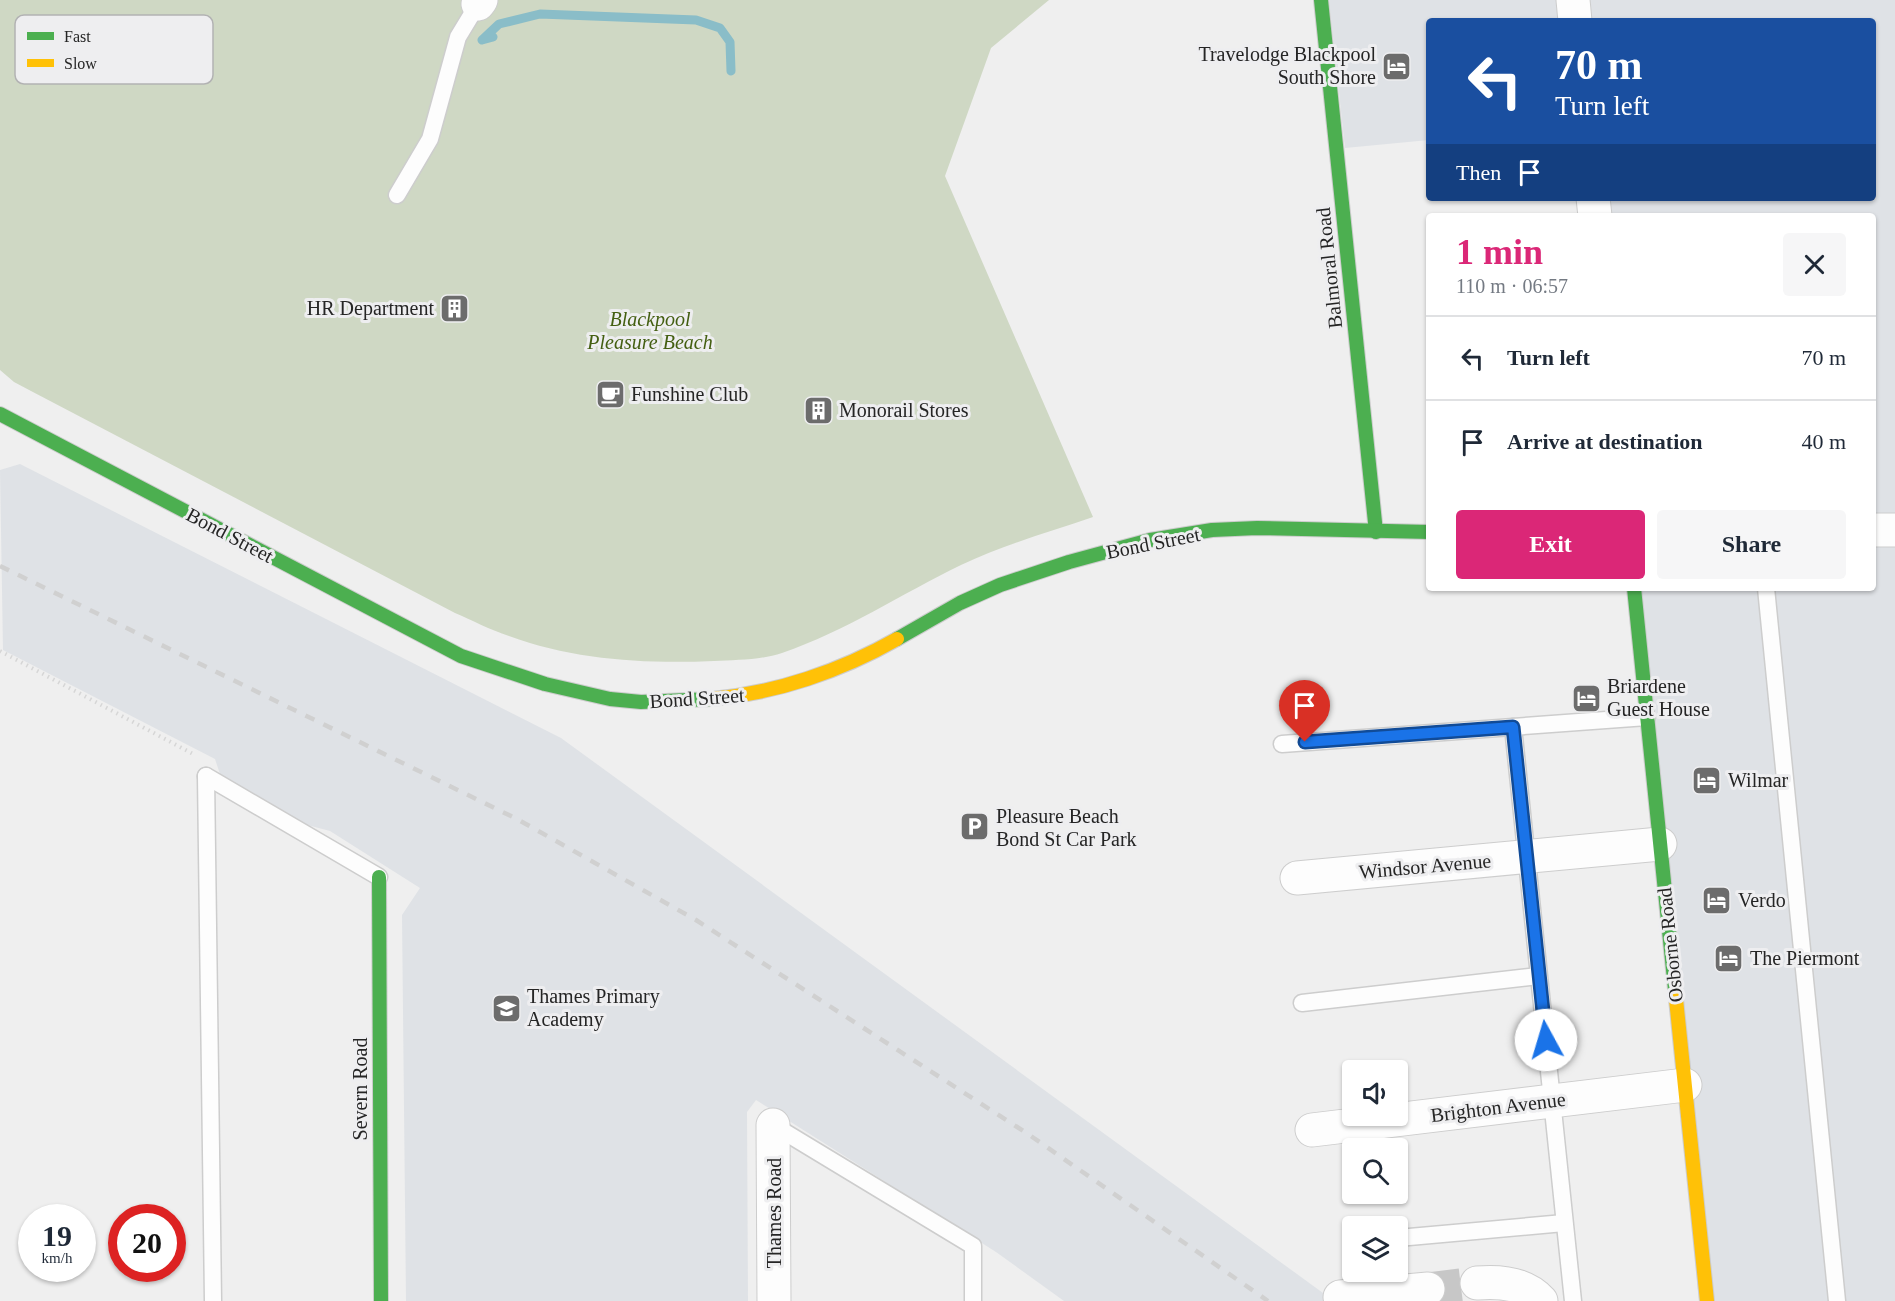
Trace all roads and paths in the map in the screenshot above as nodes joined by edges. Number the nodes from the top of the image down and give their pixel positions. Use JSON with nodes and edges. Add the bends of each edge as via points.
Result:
{"nodes":[{"id":1,"x":1322,"y":0,"type":"edge"},
{"id":2,"x":1573,"y":0,"type":"edge"},
{"id":3,"x":479,"y":2,"type":"edge"},
{"id":4,"x":1575,"y":18,"type":"edge"},
{"id":5,"x":397,"y":195,"type":"dead end"},
{"id":6,"x":0,"y":414,"type":"edge"},
{"id":7,"x":1876,"y":530,"type":"edge"},
{"id":8,"x":1895,"y":530,"type":"edge"},
{"id":9,"x":1376,"y":532,"type":"junction"},
{"id":10,"x":1426,"y":532,"type":"edge"},
{"id":11,"x":1634,"y":591,"type":"edge"},
{"id":12,"x":1766,"y":591,"type":"edge"},
{"id":13,"x":0,"y":651,"type":"edge"},
{"id":14,"x":1647,"y":717,"type":"junction"},
{"id":15,"x":1513,"y":727,"type":"junction"},
{"id":16,"x":1282,"y":744,"type":"dead end"},
{"id":17,"x":206,"y":776,"type":"junction"},
{"id":18,"x":1660,"y":844,"type":"junction"},
{"id":19,"x":1526,"y":856,"type":"junction"},
{"id":20,"x":379,"y":877,"type":"joint"},
{"id":21,"x":1297,"y":878,"type":"dead end"},
{"id":22,"x":1538,"y":976,"type":"junction"},
{"id":23,"x":1302,"y":1003,"type":"dead end"},
{"id":24,"x":1685,"y":1085,"type":"junction"},
{"id":25,"x":1551,"y":1100,"type":"junction"},
{"id":26,"x":773,"y":1125,"type":"joint"},
{"id":27,"x":1312,"y":1130,"type":"dead end"},
{"id":28,"x":1564,"y":1223,"type":"junction"},
{"id":29,"x":1408,"y":1237,"type":"edge"},
{"id":30,"x":1477,"y":1283,"type":"tunnel mouth"},
{"id":31,"x":1428,"y":1288,"type":"tunnel mouth"},
{"id":32,"x":1340,"y":1297,"type":"dead end"},
{"id":33,"x":213,"y":1301,"type":"edge"},
{"id":34,"x":381,"y":1301,"type":"edge"},
{"id":35,"x":774,"y":1301,"type":"edge"},
{"id":36,"x":973,"y":1301,"type":"edge"},
{"id":37,"x":1541,"y":1301,"type":"edge"},
{"id":38,"x":1574,"y":1301,"type":"edge"},
{"id":39,"x":1707,"y":1301,"type":"edge"},
{"id":40,"x":1837,"y":1301,"type":"edge"}],
"edges":[{"from":1,"to":9,"type":"street","name":"Balmoral Road"},
{"from":2,"to":4,"type":"street"},
{"from":3,"to":5,"type":"lane","via":[[458,37],[430,139]]},
{"from":6,"to":9,"type":"street","name":"Bond Street","via":[[461,656],[529,681],[635,702],[725,698],[797,683],[880,648],[961,603],[1016,579],[1120,548],[1230,529]]},
{"from":7,"to":8,"type":"street"},
{"from":9,"to":10,"type":"street","name":"Bond Street"},
{"from":11,"to":14,"type":"street","name":"Osborne Road"},
{"from":12,"to":40,"type":"lane"},
{"from":13,"to":17,"type":"path","via":[[204,760]]},
{"from":14,"to":15,"type":"lane"},
{"from":14,"to":18,"type":"street","name":"Osborne Road"},
{"from":15,"to":16,"type":"lane"},
{"from":15,"to":19,"type":"lane"},
{"from":17,"to":20,"type":"lane"},
{"from":17,"to":33,"type":"lane"},
{"from":18,"to":19,"type":"street","name":"Windsor Avenue"},
{"from":18,"to":24,"type":"street","name":"Osborne Road"},
{"from":19,"to":21,"type":"street","name":"Windsor Avenue"},
{"from":19,"to":22,"type":"lane"},
{"from":20,"to":34,"type":"street","name":"Severn Road"},
{"from":22,"to":23,"type":"lane"},
{"from":22,"to":25,"type":"lane"},
{"from":24,"to":25,"type":"street","name":"Brighton Avenue"},
{"from":24,"to":39,"type":"street","name":"Osborne Road"},
{"from":25,"to":27,"type":"street","name":"Brighton Avenue"},
{"from":25,"to":28,"type":"lane"},
{"from":26,"to":35,"type":"street","name":"Thames Road"},
{"from":26,"to":36,"type":"lane","via":[[973,1246]]},
{"from":28,"to":29,"type":"lane"},
{"from":28,"to":38,"type":"lane"},
{"from":30,"to":37,"type":"street","via":[[1512,1284],[1534,1293]]},
{"from":31,"to":32,"type":"street"}]}
